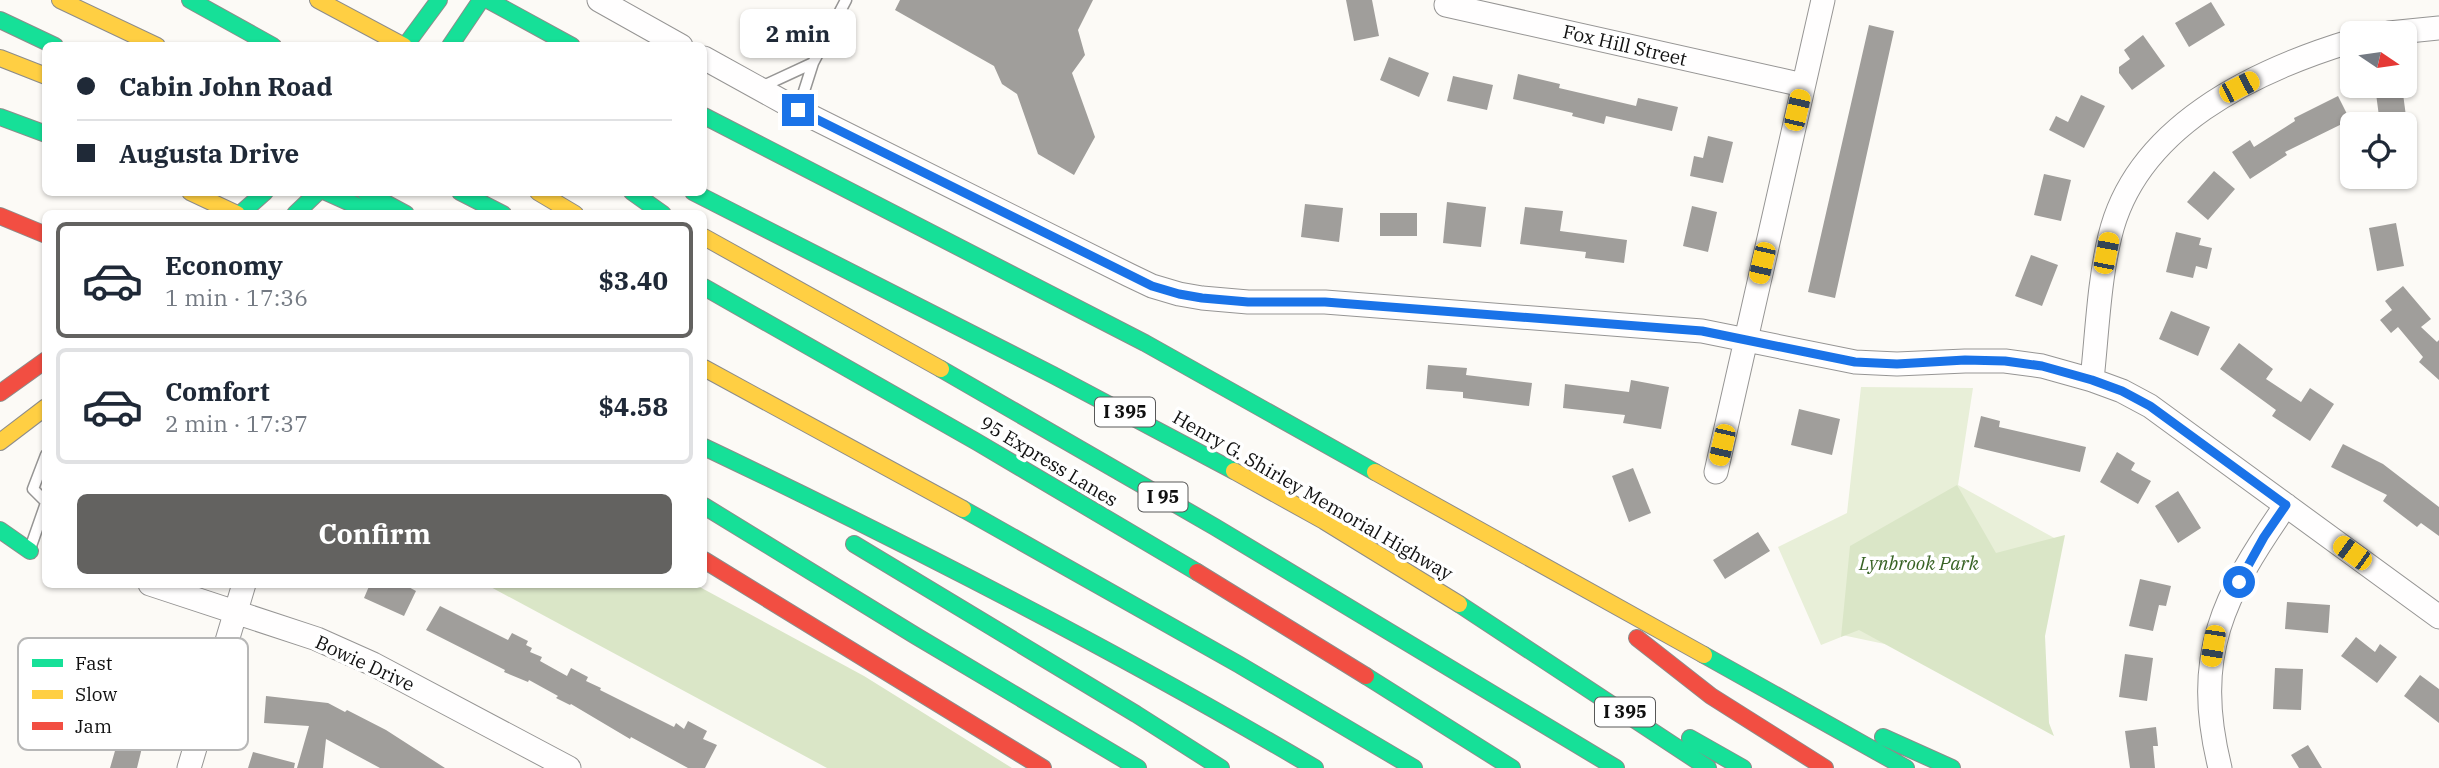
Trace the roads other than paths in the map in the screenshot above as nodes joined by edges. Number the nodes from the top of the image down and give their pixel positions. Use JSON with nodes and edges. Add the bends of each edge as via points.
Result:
{"nodes":[{"id":1,"x":60,"y":0,"type":"edge"},
{"id":2,"x":95,"y":0,"type":"edge"},
{"id":3,"x":190,"y":0,"type":"edge"},
{"id":4,"x":318,"y":0,"type":"edge"},
{"id":5,"x":439,"y":0,"type":"edge"},
{"id":6,"x":481,"y":0,"type":"edge"},
{"id":7,"x":488,"y":0,"type":"edge"},
{"id":8,"x":599,"y":0,"type":"edge"},
{"id":9,"x":846,"y":0,"type":"edge"},
{"id":10,"x":1823,"y":0,"type":"edge"},
{"id":11,"x":1446,"y":5,"type":"dead end"},
{"id":12,"x":0,"y":20,"type":"edge"},
{"id":13,"x":2439,"y":28,"type":"edge"},
{"id":14,"x":2417,"y":30,"type":"edge"},
{"id":15,"x":47,"y":42,"type":"edge"},
{"id":16,"x":148,"y":42,"type":"edge"},
{"id":17,"x":166,"y":42,"type":"edge"},
{"id":18,"x":266,"y":42,"type":"edge"},
{"id":19,"x":397,"y":42,"type":"edge"},
{"id":20,"x":408,"y":42,"type":"edge"},
{"id":21,"x":453,"y":42,"type":"edge"},
{"id":22,"x":565,"y":42,"type":"edge"},
{"id":23,"x":674,"y":42,"type":"edge"},
{"id":24,"x":2340,"y":45,"type":"edge"},
{"id":25,"x":0,"y":58,"type":"edge"},
{"id":26,"x":707,"y":60,"type":"edge"},
{"id":27,"x":813,"y":63,"type":"junction"},
{"id":28,"x":42,"y":74,"type":"edge"},
{"id":29,"x":1803,"y":85,"type":"junction"},
{"id":30,"x":758,"y":88,"type":"junction"},
{"id":31,"x":798,"y":110,"type":"junction"},
{"id":32,"x":0,"y":117,"type":"edge"},
{"id":33,"x":707,"y":118,"type":"edge"},
{"id":34,"x":42,"y":133,"type":"edge"},
{"id":35,"x":199,"y":196,"type":"edge"},
{"id":36,"x":260,"y":196,"type":"edge"},
{"id":37,"x":314,"y":196,"type":"edge"},
{"id":38,"x":335,"y":196,"type":"edge"},
{"id":39,"x":372,"y":196,"type":"edge"},
{"id":40,"x":468,"y":196,"type":"edge"},
{"id":41,"x":545,"y":196,"type":"edge"},
{"id":42,"x":638,"y":196,"type":"edge"},
{"id":43,"x":701,"y":196,"type":"edge"},
{"id":44,"x":229,"y":210,"type":"edge"},
{"id":45,"x":243,"y":210,"type":"edge"},
{"id":46,"x":299,"y":210,"type":"edge"},
{"id":47,"x":366,"y":210,"type":"edge"},
{"id":48,"x":399,"y":210,"type":"edge"},
{"id":49,"x":495,"y":210,"type":"edge"},
{"id":50,"x":568,"y":210,"type":"edge"},
{"id":51,"x":657,"y":210,"type":"edge"},
{"id":52,"x":0,"y":216,"type":"edge"},
{"id":53,"x":42,"y":233,"type":"edge"},
{"id":54,"x":707,"y":239,"type":"edge"},
{"id":55,"x":707,"y":289,"type":"edge"},
{"id":56,"x":1745,"y":339,"type":"junction"},
{"id":57,"x":766,"y":340,"type":"dead end"},
{"id":58,"x":42,"y":363,"type":"edge"},
{"id":59,"x":707,"y":370,"type":"edge"},
{"id":60,"x":2092,"y":380,"type":"junction"},
{"id":61,"x":0,"y":393,"type":"edge"},
{"id":62,"x":42,"y":410,"type":"edge"},
{"id":63,"x":4,"y":440,"type":"edge"},
{"id":64,"x":977,"y":442,"type":"junction"},
{"id":65,"x":707,"y":450,"type":"edge"},
{"id":66,"x":707,"y":451,"type":"edge"},
{"id":67,"x":42,"y":465,"type":"edge"},
{"id":68,"x":1716,"y":472,"type":"dead end"},
{"id":69,"x":42,"y":498,"type":"edge"},
{"id":70,"x":2286,"y":505,"type":"junction"},
{"id":71,"x":793,"y":507,"type":"dead end"},
{"id":72,"x":707,"y":508,"type":"edge"},
{"id":73,"x":42,"y":528,"type":"edge"},
{"id":74,"x":0,"y":530,"type":"edge"},
{"id":75,"x":838,"y":535,"type":"dead end"},
{"id":76,"x":0,"y":543,"type":"edge"},
{"id":77,"x":38,"y":553,"type":"edge"},
{"id":78,"x":707,"y":562,"type":"edge"},
{"id":79,"x":1560,"y":576,"type":"junction"},
{"id":80,"x":161,"y":588,"type":"edge"},
{"id":81,"x":243,"y":588,"type":"edge"},
{"id":82,"x":236,"y":614,"type":"junction"},
{"id":83,"x":2439,"y":617,"type":"edge"},
{"id":84,"x":229,"y":638,"type":"edge"},
{"id":85,"x":1542,"y":655,"type":"junction"},
{"id":86,"x":1707,"y":656,"type":"junction"},
{"id":87,"x":194,"y":750,"type":"edge"},
{"id":88,"x":189,"y":768,"type":"edge"},
{"id":89,"x":569,"y":768,"type":"edge"},
{"id":90,"x":1042,"y":768,"type":"edge"},
{"id":91,"x":1138,"y":768,"type":"edge"},
{"id":92,"x":1221,"y":768,"type":"edge"},
{"id":93,"x":1315,"y":768,"type":"edge"},
{"id":94,"x":1415,"y":768,"type":"edge"},
{"id":95,"x":1512,"y":768,"type":"edge"},
{"id":96,"x":1616,"y":768,"type":"edge"},
{"id":97,"x":1708,"y":768,"type":"edge"},
{"id":98,"x":1743,"y":768,"type":"edge"},
{"id":99,"x":1825,"y":768,"type":"edge"},
{"id":100,"x":1906,"y":768,"type":"edge"},
{"id":101,"x":1952,"y":768,"type":"edge"},
{"id":102,"x":2220,"y":768,"type":"edge"}],
"edges":[{"from":1,"to":16,"type":"main road"},
{"from":2,"to":17,"type":"main road"},
{"from":3,"to":18,"type":"main road"},
{"from":4,"to":19,"type":"main road"},
{"from":5,"to":20,"type":"main road"},
{"from":6,"to":21,"type":"main road"},
{"from":7,"to":22,"type":"main road"},
{"from":8,"to":23,"type":"street"},
{"from":9,"to":27,"type":"lane"},
{"from":10,"to":29,"type":"street"},
{"from":11,"to":29,"type":"street","name":"Fox Hill Street"},
{"from":12,"to":15,"type":"main road"},
{"from":13,"to":14,"type":"street"},
{"from":24,"to":60,"type":"street","via":[[2278,67],[2239,87],[2171,135],[2136,175],[2109,237]]},
{"from":25,"to":28,"type":"main road"},
{"from":26,"to":30,"type":"street"},
{"from":27,"to":30,"type":"lane"},
{"from":27,"to":31,"type":"lane"},
{"from":29,"to":56,"type":"street"},
{"from":30,"to":31,"type":"street"},
{"from":31,"to":56,"type":"street","via":[[1152,286],[1179,294],[1702,331]]},
{"from":32,"to":34,"type":"main road"},
{"from":33,"to":79,"type":"main road","via":[[1145,343]]},
{"from":35,"to":44,"type":"main road"},
{"from":36,"to":45,"type":"main road"},
{"from":37,"to":46,"type":"main road"},
{"from":38,"to":47,"type":"main road"},
{"from":39,"to":48,"type":"main road"},
{"from":40,"to":49,"type":"main road"},
{"from":41,"to":50,"type":"main road"},
{"from":42,"to":51,"type":"main road"},
{"from":43,"to":85,"type":"main road","name":"Henry G. Shirley Memorial Highway","number":"I 395","via":[[1154,427],[1382,556]]},
{"from":52,"to":53,"type":"main road"},
{"from":54,"to":96,"type":"main road","number":"I 95","via":[[1215,527]]},
{"from":55,"to":64,"type":"main road","name":"95 Express Lanes"},
{"from":56,"to":60,"type":"street","via":[[1855,362],[2005,361]]},
{"from":56,"to":68,"type":"street"},
{"from":57,"to":64,"type":"main road"},
{"from":58,"to":61,"type":"main road"},
{"from":59,"to":94,"type":"main road","via":[[1178,629]]},
{"from":60,"to":70,"type":"street","via":[[2150,406]]},
{"from":62,"to":63,"type":"main road"},
{"from":64,"to":95,"type":"main road","name":"95 Express Lanes","via":[[1261,610]]},
{"from":65,"to":93,"type":"main road","via":[[984,585]]},
{"from":66,"to":71,"type":"main road"},
{"from":67,"to":69,"type":"lane","via":[[33,489]]},
{"from":70,"to":83,"type":"street"},
{"from":70,"to":102,"type":"street","via":[[2264,537],[2217,629],[2209,670],[2209,704]]},
{"from":72,"to":91,"type":"main road"},
{"from":73,"to":77,"type":"lane"},
{"from":74,"to":77,"type":"main road"},
{"from":75,"to":92,"type":"main road"},
{"from":76,"to":77,"type":"street"},
{"from":78,"to":90,"type":"main road"},
{"from":79,"to":86,"type":"main road"},
{"from":79,"to":99,"type":"main road","via":[[1696,685]]},
{"from":80,"to":82,"type":"street","name":"Bowie Drive"},
{"from":81,"to":82,"type":"street"},
{"from":82,"to":84,"type":"street"},
{"from":82,"to":89,"type":"street","name":"Bowie Drive","via":[[317,639],[368,662]]},
{"from":85,"to":97,"type":"main road","name":"Henry G. Shirley Memorial Highway","number":"I 395"},
{"from":85,"to":98,"type":"main road"},
{"from":86,"to":100,"type":"main road"},
{"from":86,"to":101,"type":"main road"},
{"from":87,"to":88,"type":"street"}]}
